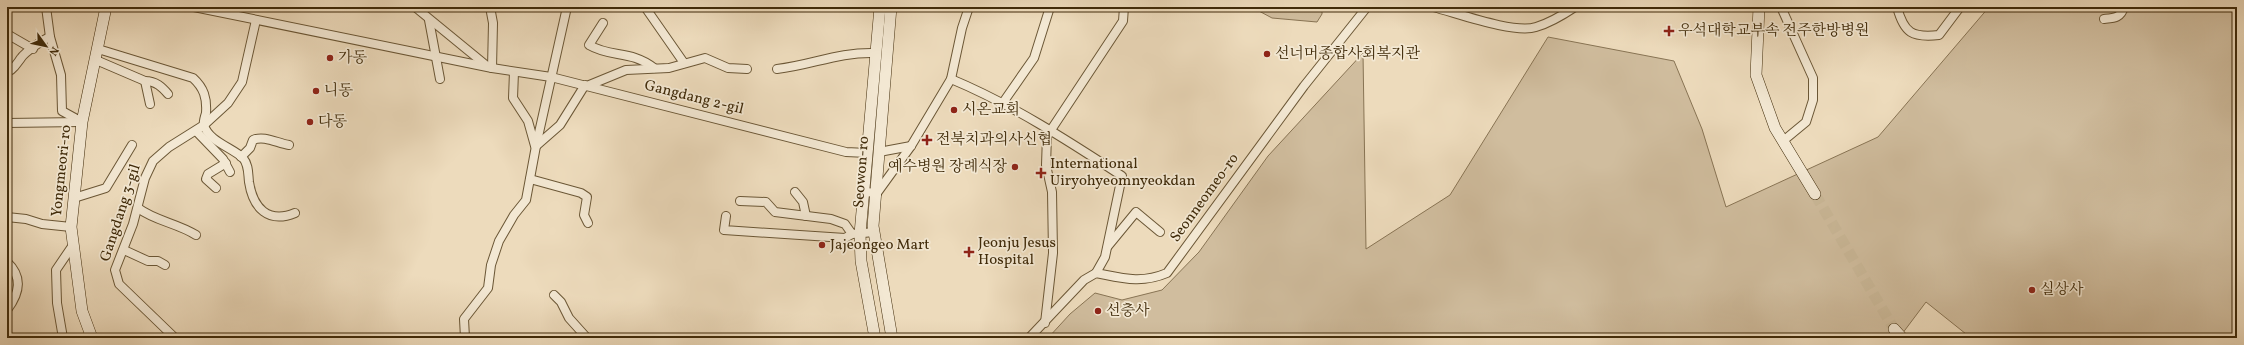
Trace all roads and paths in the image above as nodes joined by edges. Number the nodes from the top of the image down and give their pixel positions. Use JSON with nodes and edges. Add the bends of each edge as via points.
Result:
{"nodes":[{"id":1,"x":46,"y":7,"type":"edge"},
{"id":2,"x":106,"y":7,"type":"edge"},
{"id":3,"x":194,"y":7,"type":"edge"},
{"id":4,"x":415,"y":7,"type":"edge"},
{"id":5,"x":490,"y":7,"type":"edge"},
{"id":6,"x":567,"y":7,"type":"edge"},
{"id":7,"x":645,"y":7,"type":"edge"},
{"id":8,"x":880,"y":7,"type":"edge"},
{"id":9,"x":891,"y":7,"type":"edge"},
{"id":10,"x":969,"y":7,"type":"edge"},
{"id":11,"x":1050,"y":7,"type":"edge"},
{"id":12,"x":1124,"y":7,"type":"edge"},
{"id":13,"x":1367,"y":7,"type":"edge"},
{"id":14,"x":1433,"y":7,"type":"edge"},
{"id":15,"x":1575,"y":7,"type":"edge"},
{"id":16,"x":1758,"y":7,"type":"edge"},
{"id":17,"x":1781,"y":7,"type":"edge"},
{"id":18,"x":1897,"y":7,"type":"edge"},
{"id":19,"x":1960,"y":7,"type":"edge"},
{"id":20,"x":2124,"y":7,"type":"edge"},
{"id":21,"x":2104,"y":19,"type":"dead end"},
{"id":22,"x":256,"y":20,"type":"junction"},
{"id":23,"x":429,"y":20,"type":"junction"},
{"id":24,"x":603,"y":23,"type":"dead end"},
{"id":25,"x":7,"y":34,"type":"edge"},
{"id":26,"x":50,"y":37,"type":"junction"},
{"id":27,"x":33,"y":49,"type":"junction"},
{"id":28,"x":875,"y":53,"type":"junction"},
{"id":29,"x":97,"y":55,"type":"junction"},
{"id":30,"x":435,"y":56,"type":"junction"},
{"id":31,"x":684,"y":63,"type":"junction"},
{"id":32,"x":7,"y":68,"type":"edge"},
{"id":33,"x":491,"y":68,"type":"junction"},
{"id":34,"x":654,"y":68,"type":"junction"},
{"id":35,"x":747,"y":69,"type":"dead end"},
{"id":36,"x":777,"y":69,"type":"dead end"},
{"id":37,"x":514,"y":72,"type":"junction"},
{"id":38,"x":551,"y":77,"type":"junction"},
{"id":39,"x":440,"y":79,"type":"dead end"},
{"id":40,"x":951,"y":79,"type":"junction"},
{"id":41,"x":145,"y":81,"type":"junction"},
{"id":42,"x":586,"y":86,"type":"junction"},
{"id":43,"x":168,"y":94,"type":"dead end"},
{"id":44,"x":150,"y":104,"type":"dead end"},
{"id":45,"x":1002,"y":104,"type":"junction"},
{"id":46,"x":82,"y":122,"type":"junction"},
{"id":47,"x":7,"y":123,"type":"edge"},
{"id":48,"x":204,"y":125,"type":"junction"},
{"id":49,"x":1050,"y":130,"type":"junction"},
{"id":50,"x":196,"y":131,"type":"junction"},
{"id":51,"x":1783,"y":141,"type":"junction"},
{"id":52,"x":289,"y":145,"type":"dead end"},
{"id":53,"x":132,"y":146,"type":"dead end"},
{"id":54,"x":536,"y":146,"type":"junction"},
{"id":55,"x":911,"y":146,"type":"junction"},
{"id":56,"x":879,"y":152,"type":"junction"},
{"id":57,"x":867,"y":153,"type":"junction"},
{"id":58,"x":241,"y":157,"type":"junction"},
{"id":59,"x":226,"y":164,"type":"junction"},
{"id":60,"x":230,"y":172,"type":"dead end"},
{"id":61,"x":530,"y":179,"type":"junction"},
{"id":62,"x":216,"y":188,"type":"dead end"},
{"id":63,"x":795,"y":192,"type":"dead end"},
{"id":64,"x":865,"y":192,"type":"junction"},
{"id":65,"x":877,"y":193,"type":"junction"},
{"id":66,"x":1815,"y":194,"type":"tunnel mouth"},
{"id":67,"x":74,"y":198,"type":"junction"},
{"id":68,"x":740,"y":201,"type":"dead end"},
{"id":69,"x":138,"y":208,"type":"junction"},
{"id":70,"x":295,"y":213,"type":"dead end"},
{"id":71,"x":726,"y":216,"type":"dead end"},
{"id":72,"x":806,"y":216,"type":"junction"},
{"id":73,"x":7,"y":217,"type":"edge"},
{"id":74,"x":588,"y":223,"type":"dead end"},
{"id":75,"x":71,"y":227,"type":"junction"},
{"id":76,"x":874,"y":232,"type":"junction"},
{"id":77,"x":1160,"y":232,"type":"dead end"},
{"id":78,"x":856,"y":234,"type":"junction"},
{"id":79,"x":196,"y":235,"type":"dead end"},
{"id":80,"x":73,"y":245,"type":"junction"},
{"id":81,"x":1107,"y":248,"type":"junction"},
{"id":82,"x":124,"y":250,"type":"junction"},
{"id":83,"x":7,"y":262,"type":"edge"},
{"id":84,"x":165,"y":264,"type":"dead end"},
{"id":85,"x":1096,"y":273,"type":"junction"},
{"id":86,"x":554,"y":295,"type":"dead end"},
{"id":87,"x":7,"y":310,"type":"edge"},
{"id":88,"x":1045,"y":323,"type":"junction"},
{"id":89,"x":1894,"y":329,"type":"tunnel mouth"},
{"id":90,"x":63,"y":338,"type":"edge"},
{"id":91,"x":92,"y":338,"type":"edge"},
{"id":92,"x":175,"y":338,"type":"edge"},
{"id":93,"x":465,"y":338,"type":"edge"},
{"id":94,"x":587,"y":338,"type":"edge"},
{"id":95,"x":875,"y":338,"type":"edge"},
{"id":96,"x":892,"y":338,"type":"edge"},
{"id":97,"x":1029,"y":338,"type":"edge"},
{"id":98,"x":1902,"y":338,"type":"edge"}],
"edges":[{"from":1,"to":26,"type":"street"},
{"from":2,"to":29,"type":"street","name":"Yongmeori-ro"},
{"from":3,"to":22,"type":"street","name":"Gangdang 2-gil"},
{"from":4,"to":23,"type":"street"},
{"from":5,"to":33,"type":"street","via":[[494,23]]},
{"from":6,"to":38,"type":"street"},
{"from":7,"to":31,"type":"street"},
{"from":8,"to":28,"type":"street","name":"Seowon-ro"},
{"from":9,"to":56,"type":"street","name":"Seowon-ro"},
{"from":10,"to":40,"type":"street"},
{"from":11,"to":45,"type":"street","via":[[1034,58]]},
{"from":12,"to":49,"type":"street","via":[[1122,21]]},
{"from":13,"to":85,"type":"street","name":"Seonneomeo-ro","via":[[1304,86],[1167,273],[1151,280]]},
{"from":14,"to":15,"type":"street","via":[[1513,28],[1535,28],[1559,18]]},
{"from":16,"to":51,"type":"street","via":[[1756,75],[1775,128]]},
{"from":17,"to":51,"type":"street","via":[[1813,78],[1813,100],[1806,122]]},
{"from":18,"to":19,"type":"street","via":[[1901,22],[1909,31],[1922,37],[1939,35]]},
{"from":20,"to":21,"type":"street","via":[[2122,14]]},
{"from":22,"to":30,"type":"street","name":"Gangdang 2-gil"},
{"from":22,"to":48,"type":"street","name":"Gangdang 3-gil","via":[[242,82],[228,103]]},
{"from":23,"to":30,"type":"street"},
{"from":23,"to":33,"type":"street"},
{"from":24,"to":34,"type":"street","via":[[590,45],[600,51],[622,53],[645,61]]},
{"from":25,"to":27,"type":"street"},
{"from":26,"to":27,"type":"street","via":[[43,39]]},
{"from":26,"to":46,"type":"street","via":[[61,75],[62,111]]},
{"from":27,"to":32,"type":"street","via":[[21,57],[19,63],[11,70]]},
{"from":28,"to":36,"type":"street","via":[[853,52],[802,66]]},
{"from":28,"to":57,"type":"street","name":"Seowon-ro"},
{"from":29,"to":41,"type":"street"},
{"from":29,"to":46,"type":"street","name":"Yongmeori-ro"},
{"from":29,"to":48,"type":"street","via":[[193,78],[202,86],[207,103]]},
{"from":30,"to":33,"type":"street","name":"Gangdang 2-gil"},
{"from":30,"to":39,"type":"street"},
{"from":31,"to":34,"type":"street","via":[[669,68]]},
{"from":31,"to":35,"type":"street","via":[[705,58],[728,68]]},
{"from":33,"to":37,"type":"street","name":"Gangdang 2-gil"},
{"from":34,"to":42,"type":"street","via":[[626,70]]},
{"from":37,"to":38,"type":"street","name":"Gangdang 2-gil"},
{"from":37,"to":54,"type":"street","via":[[513,98],[528,121]]},
{"from":38,"to":42,"type":"street","name":"Gangdang 2-gil"},
{"from":38,"to":54,"type":"street"},
{"from":40,"to":45,"type":"street","via":[[978,90]]},
{"from":40,"to":55,"type":"street"},
{"from":41,"to":43,"type":"street","via":[[160,85]]},
{"from":41,"to":44,"type":"street"},
{"from":42,"to":54,"type":"street","via":[[560,125]]},
{"from":42,"to":57,"type":"street","name":"Gangdang 2-gil","via":[[846,152]]},
{"from":45,"to":49,"type":"street"},
{"from":46,"to":47,"type":"street"},
{"from":46,"to":67,"type":"street","name":"Yongmeori-ro"},
{"from":48,"to":50,"type":"street","name":"Gangdang 3-gil"},
{"from":48,"to":58,"type":"street","via":[[212,137]]},
{"from":49,"to":81,"type":"street","via":[[1122,176]]},
{"from":49,"to":88,"type":"street","via":[[1046,136],[1046,165],[1052,192],[1053,253]]},
{"from":50,"to":59,"type":"street"},
{"from":50,"to":69,"type":"street","name":"Gangdang 3-gil","via":[[169,147],[153,161],[145,178]]},
{"from":51,"to":66,"type":"street"},
{"from":52,"to":58,"type":"street","via":[[256,138]]},
{"from":53,"to":67,"type":"street","via":[[106,188]]},
{"from":54,"to":61,"type":"street"},
{"from":55,"to":56,"type":"street"},
{"from":55,"to":65,"type":"street"},
{"from":56,"to":65,"type":"street","name":"Seowon-ro"},
{"from":57,"to":64,"type":"street","name":"Seowon-ro"},
{"from":58,"to":70,"type":"street","via":[[248,169],[253,199],[258,207],[274,217],[282,218]]},
{"from":59,"to":60,"type":"street"},
{"from":59,"to":62,"type":"street","via":[[208,174],[206,179]]},
{"from":61,"to":74,"type":"street","via":[[581,193],[586,197],[584,215]]},
{"from":61,"to":93,"type":"street","via":[[526,200],[499,241],[491,265],[488,288],[464,318]]},
{"from":63,"to":72,"type":"street","via":[[803,202]]},
{"from":64,"to":65,"type":"street"},
{"from":64,"to":78,"type":"street","name":"Seowon-ro"},
{"from":65,"to":76,"type":"street","name":"Seowon-ro"},
{"from":67,"to":75,"type":"street","name":"Yongmeori-ro"},
{"from":68,"to":72,"type":"street","via":[[766,202],[775,212]]},
{"from":69,"to":79,"type":"street","via":[[148,216],[167,221]]},
{"from":69,"to":82,"type":"street","name":"Gangdang 3-gil"},
{"from":71,"to":78,"type":"street","via":[[724,230],[845,238]]},
{"from":72,"to":78,"type":"street","via":[[831,219],[845,224]]},
{"from":73,"to":75,"type":"street"},
{"from":75,"to":80,"type":"street","name":"Yongmeori-ro"},
{"from":76,"to":78,"type":"street"},
{"from":76,"to":96,"type":"street","name":"Seowon-ro"},
{"from":77,"to":81,"type":"street","via":[[1136,212]]},
{"from":78,"to":95,"type":"street","name":"Seowon-ro"},
{"from":80,"to":90,"type":"street","via":[[56,270],[57,303]]},
{"from":80,"to":91,"type":"street","name":"Yongmeori-ro","via":[[82,311]]},
{"from":81,"to":85,"type":"street"},
{"from":82,"to":84,"type":"street","via":[[148,261]]},
{"from":82,"to":92,"type":"street","name":"Gangdang 3-gil","via":[[115,270],[118,284]]},
{"from":83,"to":87,"type":"street","via":[[17,274],[19,283],[17,293]]},
{"from":85,"to":88,"type":"street","via":[[1084,280]]},
{"from":86,"to":94,"type":"street","via":[[561,302],[569,318]]},
{"from":88,"to":97,"type":"street"},
{"from":89,"to":98,"type":"street"}]}
